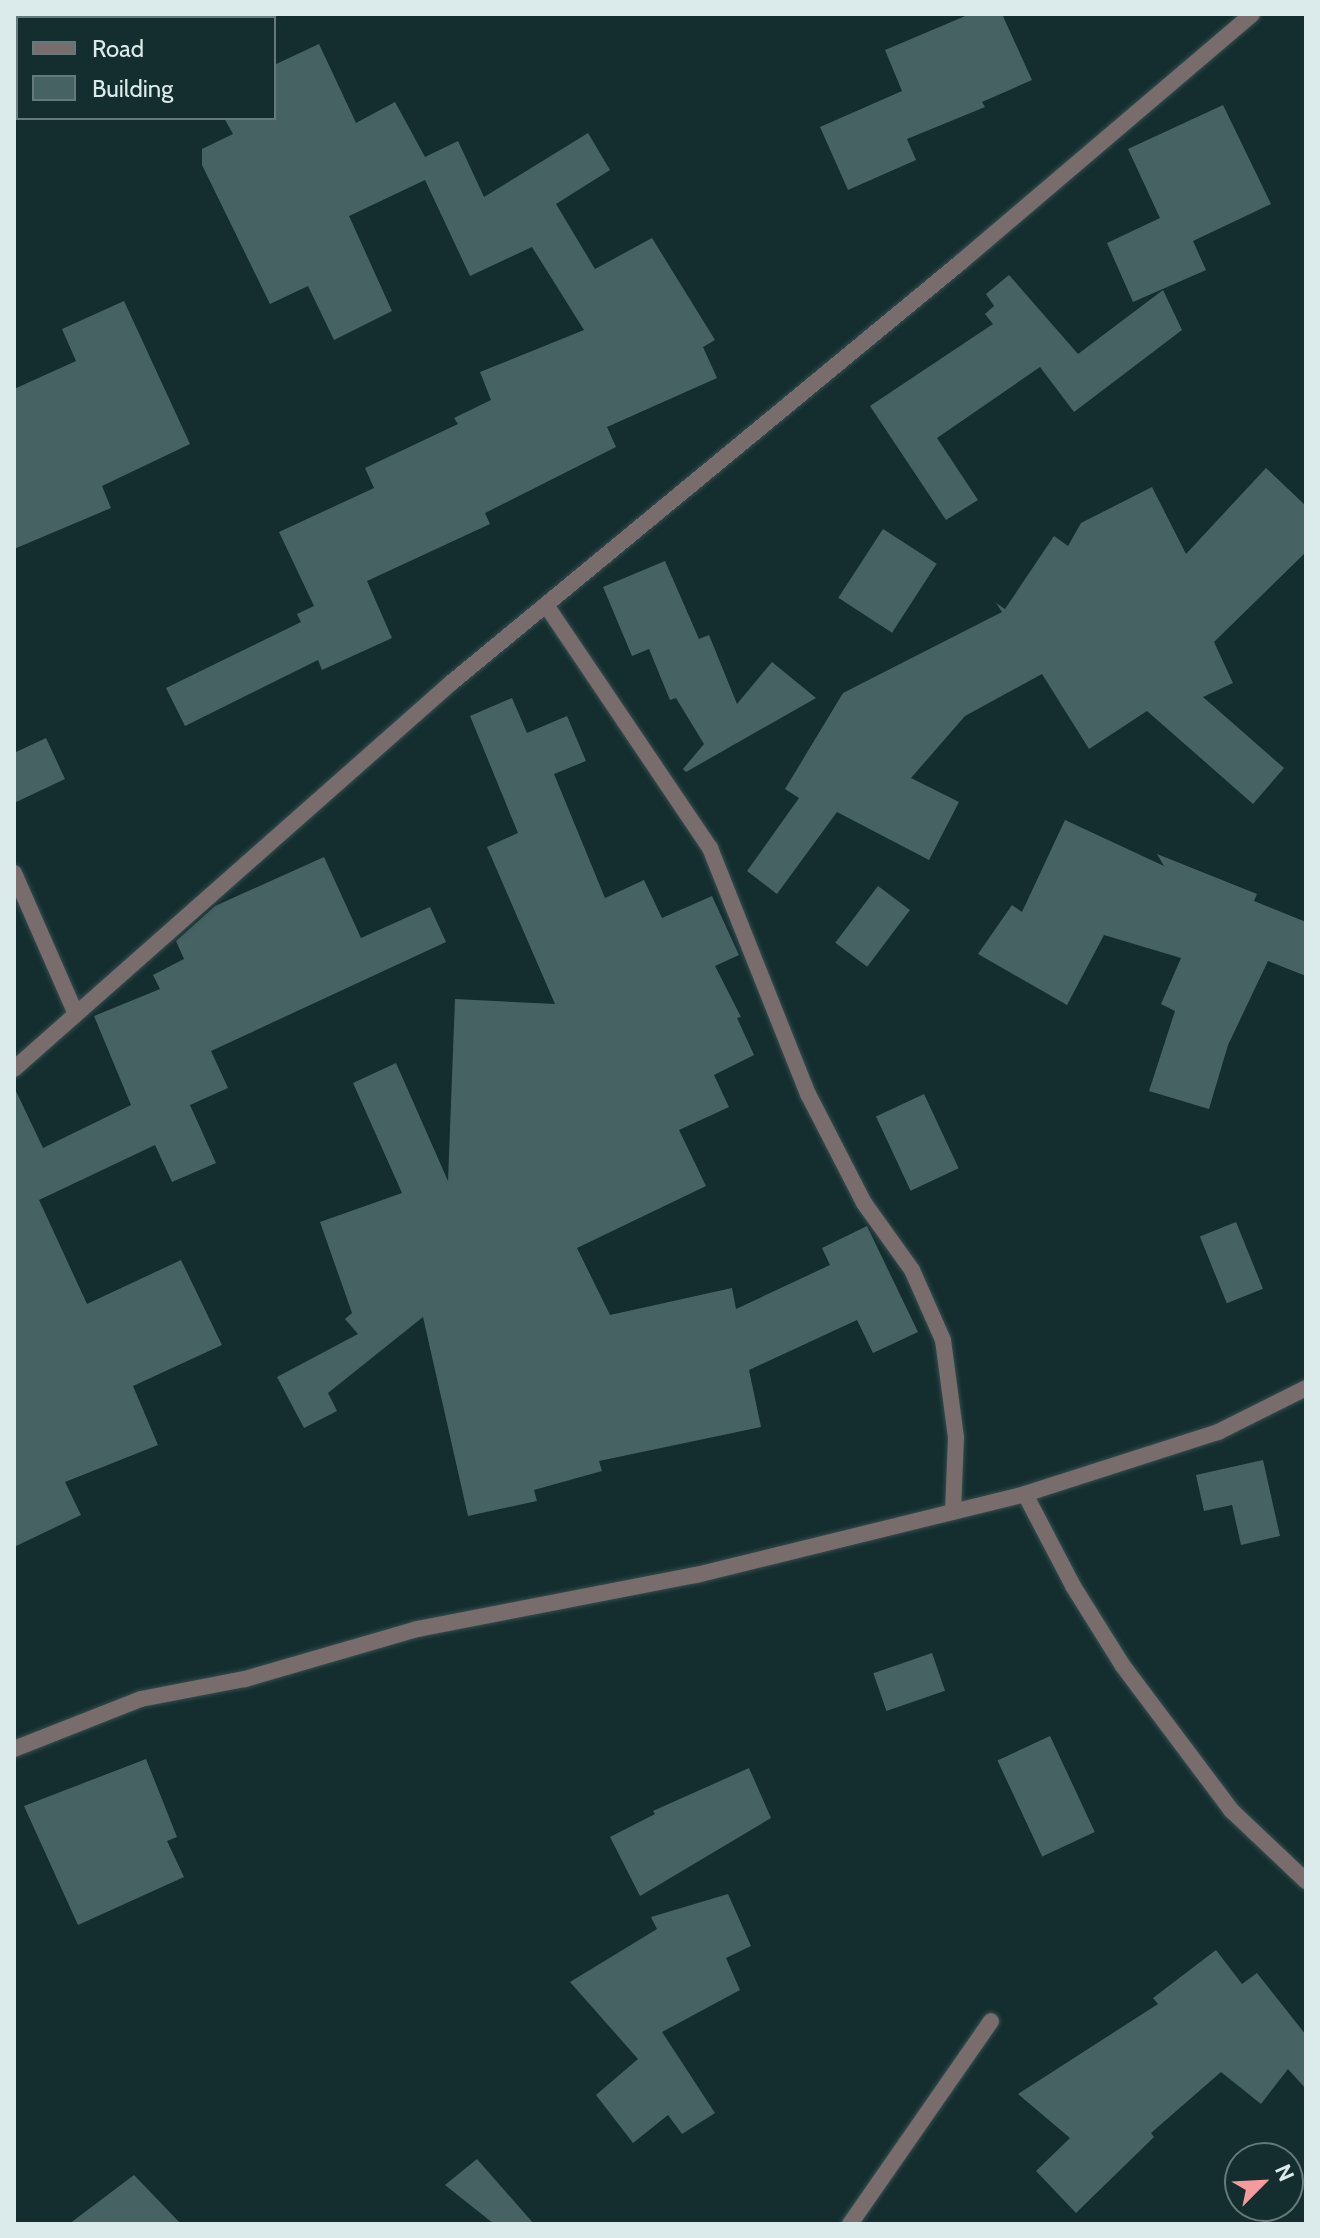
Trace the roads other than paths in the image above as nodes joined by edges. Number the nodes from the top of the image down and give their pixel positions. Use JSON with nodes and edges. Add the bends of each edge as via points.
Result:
{"nodes":[{"id":1,"x":1252,"y":14,"type":"edge"},
{"id":2,"x":546,"y":605,"type":"junction"},
{"id":3,"x":14,"y":873,"type":"edge"},
{"id":4,"x":76,"y":1014,"type":"junction"},
{"id":5,"x":14,"y":1069,"type":"edge"},
{"id":6,"x":1306,"y":1388,"type":"edge"},
{"id":7,"x":1025,"y":1494,"type":"junction"},
{"id":8,"x":953,"y":1512,"type":"junction"},
{"id":9,"x":14,"y":1749,"type":"edge"},
{"id":10,"x":1306,"y":1881,"type":"edge"},
{"id":11,"x":991,"y":2021,"type":"dead end"},
{"id":12,"x":850,"y":2224,"type":"edge"}],
"edges":[{"from":1,"to":2,"type":"street","via":[[1100,147]]},
{"from":2,"to":4,"type":"street"},
{"from":2,"to":8,"type":"street","via":[[710,848],[808,1094],[864,1203],[912,1270],[943,1340],[955,1423]]},
{"from":3,"to":4,"type":"street"},
{"from":4,"to":5,"type":"street"},
{"from":6,"to":7,"type":"street","via":[[1218,1432]]},
{"from":7,"to":8,"type":"street"},
{"from":7,"to":10,"type":"street","via":[[1123,1666],[1232,1811]]},
{"from":8,"to":9,"type":"street","via":[[696,1575],[417,1629],[245,1679],[141,1699]]},
{"from":11,"to":12,"type":"street"}]}
